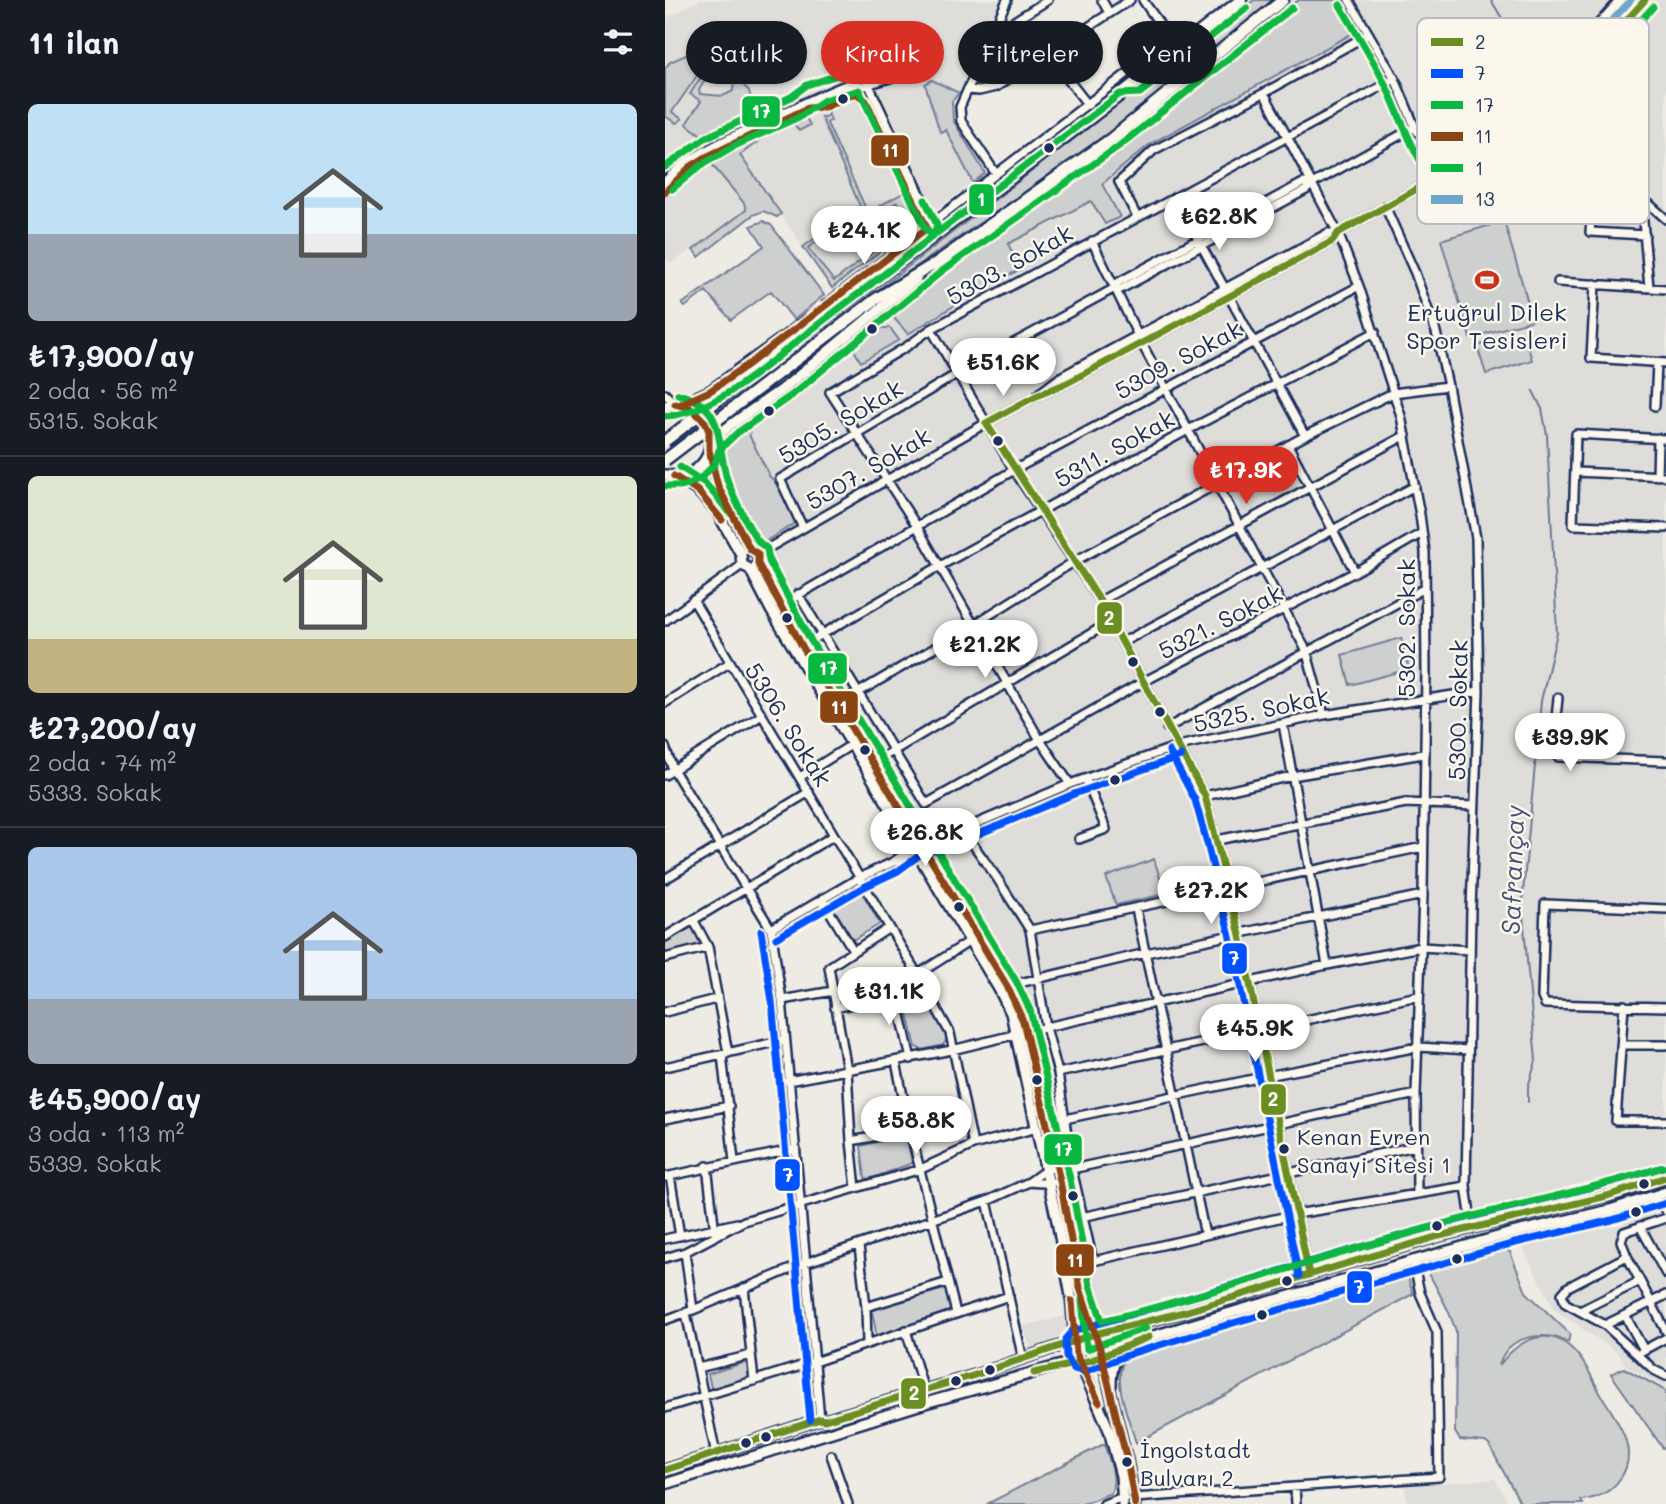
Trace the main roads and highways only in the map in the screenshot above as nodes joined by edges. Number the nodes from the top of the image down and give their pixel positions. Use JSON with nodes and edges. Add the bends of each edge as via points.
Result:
{"nodes":[{"id":1,"x":1241,"y":0,"type":"edge"},
{"id":2,"x":1281,"y":2,"type":"edge"},
{"id":3,"x":931,"y":229,"type":"junction"},
{"id":4,"x":936,"y":263,"type":"junction"},
{"id":5,"x":673,"y":405,"type":"edge"},
{"id":6,"x":665,"y":441,"type":"edge"},
{"id":7,"x":710,"y":447,"type":"junction"},
{"id":8,"x":665,"y":460,"type":"edge"},
{"id":9,"x":668,"y":476,"type":"edge"},
{"id":10,"x":750,"y":559,"type":"junction"},
{"id":11,"x":919,"y":849,"type":"junction"},
{"id":12,"x":1022,"y":1033,"type":"junction"},
{"id":13,"x":1051,"y":1168,"type":"junction"},
{"id":14,"x":1666,"y":1177,"type":"edge"},
{"id":15,"x":1665,"y":1196,"type":"edge"},
{"id":16,"x":1095,"y":1334,"type":"junction"},
{"id":17,"x":1075,"y":1341,"type":"junction"},
{"id":18,"x":1131,"y":1343,"type":"junction"},
{"id":19,"x":1101,"y":1355,"type":"junction"},
{"id":20,"x":1081,"y":1362,"type":"junction"},
{"id":21,"x":1065,"y":1364,"type":"junction"},
{"id":22,"x":1094,"y":1392,"type":"junction"},
{"id":23,"x":1112,"y":1404,"type":"junction"},
{"id":24,"x":820,"y":1420,"type":"junction"},
{"id":25,"x":823,"y":1433,"type":"junction"},
{"id":26,"x":665,"y":1470,"type":"edge"},
{"id":27,"x":665,"y":1484,"type":"edge"},
{"id":28,"x":1123,"y":1501,"type":"edge"},
{"id":29,"x":1135,"y":1501,"type":"edge"}],
"edges":[{"from":1,"to":3,"type":"highway","via":[[1134,84]]},
{"from":2,"to":4,"type":"highway","via":[[1111,138]]},
{"from":3,"to":5,"type":"main road","via":[[710,391]]},
{"from":3,"to":6,"type":"highway","bridge":true},
{"from":4,"to":7,"type":"main road","via":[[785,387],[730,425]]},
{"from":4,"to":8,"type":"highway","bridge":true,"via":[[876,299]]},
{"from":5,"to":7,"type":"main road","via":[[691,408],[705,422]]},
{"from":7,"to":9,"type":"main road","via":[[696,469]]},
{"from":7,"to":10,"type":"main road","via":[[718,486]]},
{"from":9,"to":10,"type":"main road","via":[[708,500]]},
{"from":10,"to":11,"type":"main road","via":[[781,605]]},
{"from":10,"to":11,"type":"main road","via":[[771,610]]},
{"from":11,"to":12,"type":"main road"},
{"from":11,"to":12,"type":"main road","via":[[1007,986],[1024,1021]]},
{"from":12,"to":13,"type":"main road"},
{"from":13,"to":16,"type":"main road","via":[[1060,1181],[1083,1299]]},
{"from":13,"to":17,"type":"main road","via":[[1049,1184]]},
{"from":14,"to":16,"type":"main road"},
{"from":15,"to":18,"type":"main road","via":[[1413,1260]]},
{"from":16,"to":17,"type":"main road"},
{"from":16,"to":19,"type":"main road"},
{"from":17,"to":20,"type":"main road"},
{"from":17,"to":24,"type":"main road"},
{"from":18,"to":19,"type":"main road"},
{"from":18,"to":23,"type":"main road","via":[[1117,1355],[1113,1367]]},
{"from":19,"to":20,"type":"main road"},
{"from":19,"to":23,"type":"main road"},
{"from":20,"to":21,"type":"main road"},
{"from":20,"to":22,"type":"main road"},
{"from":21,"to":22,"type":"main road","via":[[1078,1370]]},
{"from":21,"to":25,"type":"main road"},
{"from":22,"to":28,"type":"main road","via":[[1109,1430]]},
{"from":23,"to":29,"type":"main road"},
{"from":24,"to":25,"type":"main road","via":[[829,1426]]},
{"from":24,"to":26,"type":"main road"},
{"from":25,"to":27,"type":"main road"}]}
